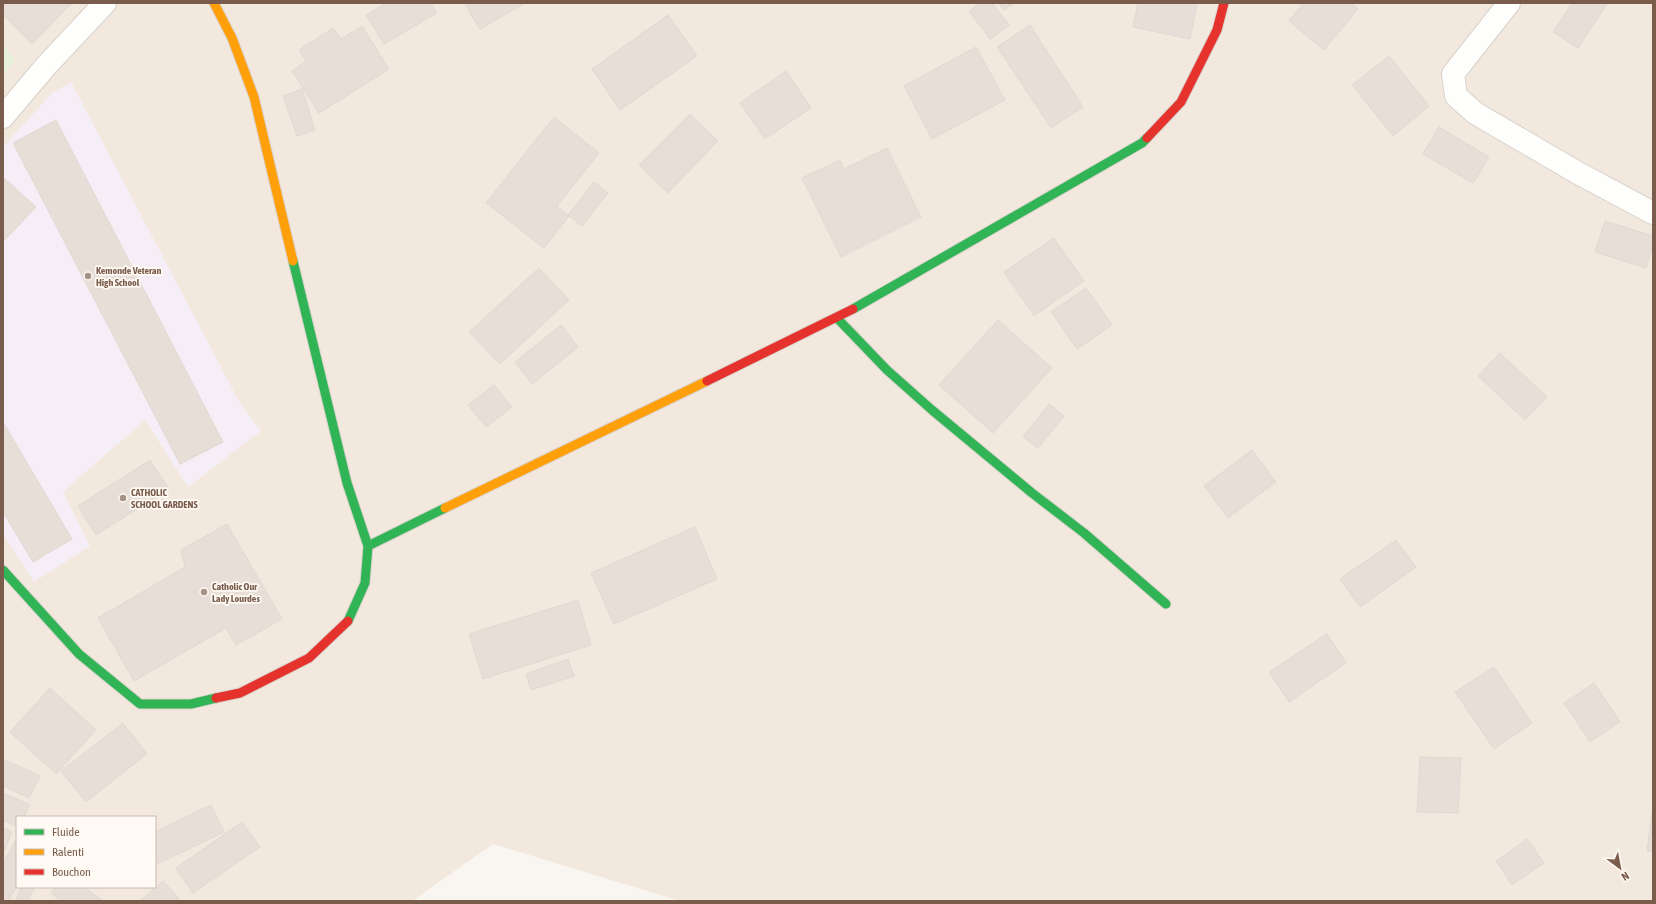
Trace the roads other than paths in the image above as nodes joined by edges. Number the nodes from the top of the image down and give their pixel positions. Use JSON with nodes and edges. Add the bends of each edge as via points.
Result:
{"nodes":[{"id":1,"x":105,"y":3,"type":"edge"},
{"id":2,"x":214,"y":3,"type":"edge"},
{"id":3,"x":1224,"y":3,"type":"edge"},
{"id":4,"x":1509,"y":3,"type":"edge"},
{"id":5,"x":3,"y":117,"type":"edge"},
{"id":6,"x":1653,"y":213,"type":"edge"},
{"id":7,"x":837,"y":318,"type":"junction"},
{"id":8,"x":368,"y":546,"type":"junction"},
{"id":9,"x":3,"y":570,"type":"edge"},
{"id":10,"x":1166,"y":604,"type":"dead end"}],
"edges":[{"from":1,"to":5,"type":"street"},
{"from":2,"to":8,"type":"street","via":[[232,38],[254,97],[347,483]]},
{"from":3,"to":7,"type":"street","via":[[1217,30],[1181,102],[1142,143]]},
{"from":4,"to":6,"type":"street","via":[[1453,74],[1456,96],[1475,113]]},
{"from":7,"to":8,"type":"street"},
{"from":7,"to":10,"type":"street","via":[[887,370],[932,410],[1084,533]]},
{"from":8,"to":9,"type":"street","via":[[365,583],[350,619],[308,658],[240,694],[191,704],[140,704],[78,654]]}]}
